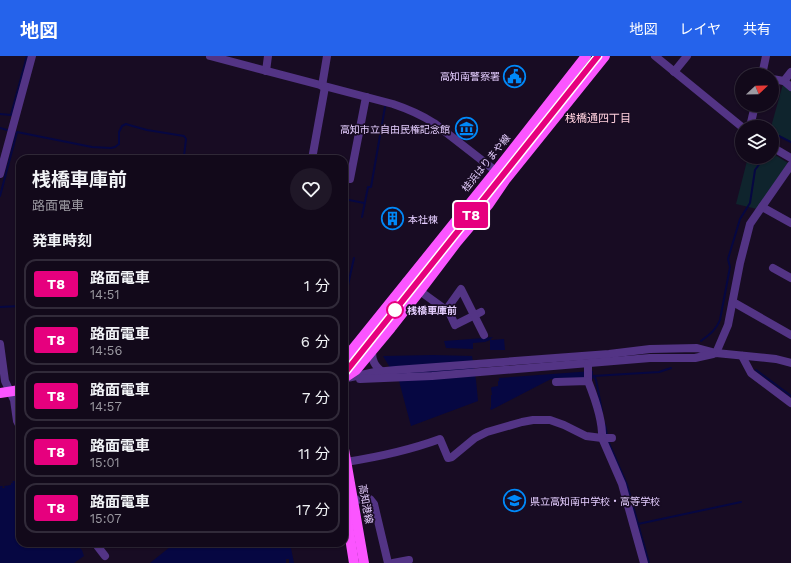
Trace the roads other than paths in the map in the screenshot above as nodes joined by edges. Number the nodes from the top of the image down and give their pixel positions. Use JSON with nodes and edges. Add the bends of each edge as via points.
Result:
{"nodes":[{"id":1,"x":32,"y":56,"type":"edge"},
{"id":2,"x":210,"y":56,"type":"edge"},
{"id":3,"x":268,"y":56,"type":"edge"},
{"id":4,"x":326,"y":56,"type":"edge"},
{"id":5,"x":586,"y":56,"type":"edge"},
{"id":6,"x":605,"y":56,"type":"edge"},
{"id":7,"x":655,"y":56,"type":"edge"},
{"id":8,"x":687,"y":56,"type":"edge"},
{"id":9,"x":766,"y":56,"type":"edge"},
{"id":10,"x":226,"y":58,"type":"edge"},
{"id":11,"x":763,"y":68,"type":"edge"},
{"id":12,"x":266,"y":71,"type":"junction"},
{"id":13,"x":674,"y":72,"type":"junction"},
{"id":14,"x":791,"y":72,"type":"edge"},
{"id":15,"x":779,"y":80,"type":"edge"},
{"id":16,"x":784,"y":81,"type":"junction"},
{"id":17,"x":324,"y":86,"type":"junction"},
{"id":18,"x":791,"y":87,"type":"edge"},
{"id":19,"x":366,"y":97,"type":"junction"},
{"id":20,"x":735,"y":121,"type":"edge"},
{"id":21,"x":779,"y":150,"type":"edge"},
{"id":22,"x":313,"y":155,"type":"edge"},
{"id":23,"x":791,"y":158,"type":"edge"},
{"id":24,"x":791,"y":165,"type":"edge"},
{"id":25,"x":496,"y":171,"type":"junction"},
{"id":26,"x":0,"y":174,"type":"edge"},
{"id":27,"x":348,"y":179,"type":"edge"},
{"id":28,"x":506,"y":179,"type":"junction"},
{"id":29,"x":762,"y":207,"type":"junction"},
{"id":30,"x":791,"y":223,"type":"edge"},
{"id":31,"x":773,"y":268,"type":"dead end"},
{"id":32,"x":791,"y":278,"type":"edge"},
{"id":33,"x":406,"y":281,"type":"junction"},
{"id":34,"x":420,"y":291,"type":"junction"},
{"id":35,"x":733,"y":302,"type":"junction"},
{"id":36,"x":446,"y":310,"type":"junction"},
{"id":37,"x":478,"y":314,"type":"junction"},
{"id":38,"x":484,"y":335,"type":"dead end"},
{"id":39,"x":791,"y":336,"type":"edge"},
{"id":40,"x":0,"y":344,"type":"edge"},
{"id":41,"x":372,"y":350,"type":"junction"},
{"id":42,"x":716,"y":353,"type":"junction"},
{"id":43,"x":348,"y":355,"type":"edge"},
{"id":44,"x":742,"y":356,"type":"junction"},
{"id":45,"x":791,"y":363,"type":"edge"},
{"id":46,"x":588,"y":367,"type":"junction"},
{"id":47,"x":383,"y":372,"type":"junction"},
{"id":48,"x":396,"y":374,"type":"junction"},
{"id":49,"x":348,"y":376,"type":"edge"},
{"id":50,"x":348,"y":378,"type":"edge"},
{"id":51,"x":348,"y":379,"type":"edge"},
{"id":52,"x":588,"y":381,"type":"junction"},
{"id":53,"x":556,"y":382,"type":"dead end"},
{"id":54,"x":10,"y":391,"type":"edge"},
{"id":55,"x":791,"y":403,"type":"edge"},
{"id":56,"x":16,"y":413,"type":"edge"},
{"id":57,"x":602,"y":438,"type":"junction"},
{"id":58,"x":612,"y":438,"type":"dead end"},
{"id":59,"x":348,"y":462,"type":"edge"},
{"id":60,"x":348,"y":500,"type":"edge"},
{"id":61,"x":98,"y":547,"type":"edge"},
{"id":62,"x":105,"y":556,"type":"dead end"},
{"id":63,"x":354,"y":563,"type":"edge"},
{"id":64,"x":364,"y":563,"type":"edge"},
{"id":65,"x":388,"y":563,"type":"edge"},
{"id":66,"x":644,"y":563,"type":"edge"}],
"edges":[{"from":1,"to":26,"type":"street"},
{"from":2,"to":10,"type":"street"},
{"from":3,"to":12,"type":"street"},
{"from":4,"to":17,"type":"street"},
{"from":5,"to":25,"type":"main road","name":"桂浜はりまや線"},
{"from":6,"to":28,"type":"main road"},
{"from":7,"to":13,"type":"street"},
{"from":8,"to":13,"type":"street"},
{"from":9,"to":11,"type":"street"},
{"from":10,"to":12,"type":"street"},
{"from":12,"to":17,"type":"street"},
{"from":13,"to":20,"type":"street"},
{"from":14,"to":16,"type":"street"},
{"from":15,"to":16,"type":"street"},
{"from":16,"to":18,"type":"street"},
{"from":17,"to":19,"type":"street"},
{"from":17,"to":22,"type":"street"},
{"from":19,"to":25,"type":"street","via":[[422,115]]},
{"from":19,"to":27,"type":"street","via":[[350,179]]},
{"from":21,"to":23,"type":"street"},
{"from":24,"to":29,"type":"street"},
{"from":25,"to":28,"type":"street"},
{"from":25,"to":33,"type":"main road","name":"桂浜はりまや線"},
{"from":28,"to":34,"type":"main road"},
{"from":29,"to":30,"type":"street"},
{"from":29,"to":35,"type":"street","via":[[750,224]]},
{"from":31,"to":32,"type":"street"},
{"from":33,"to":34,"type":"street"},
{"from":33,"to":43,"type":"main road","name":"桂浜はりまや線"},
{"from":34,"to":36,"type":"street"},
{"from":34,"to":41,"type":"main road"},
{"from":35,"to":39,"type":"street"},
{"from":35,"to":42,"type":"street","via":[[728,325]]},
{"from":36,"to":37,"type":"street","via":[[455,325]]},
{"from":36,"to":37,"type":"street","via":[[461,289]]},
{"from":37,"to":38,"type":"street"},
{"from":40,"to":54,"type":"street","via":[[5,381]]},
{"from":41,"to":47,"type":"street","via":[[374,364]]},
{"from":41,"to":49,"type":"main road"},
{"from":42,"to":44,"type":"street"},
{"from":42,"to":46,"type":"street","via":[[695,358],[650,358]]},
{"from":42,"to":48,"type":"street","via":[[697,348],[650,349],[474,364]]},
{"from":44,"to":45,"type":"street"},
{"from":44,"to":55,"type":"street","via":[[751,373]]},
{"from":46,"to":48,"type":"street","via":[[432,376]]},
{"from":46,"to":52,"type":"street"},
{"from":47,"to":48,"type":"street"},
{"from":47,"to":50,"type":"street"},
{"from":48,"to":51,"type":"street","via":[[372,379]]},
{"from":52,"to":53,"type":"street"},
{"from":52,"to":57,"type":"street","via":[[594,397]]},
{"from":54,"to":56,"type":"street"},
{"from":57,"to":58,"type":"street"},
{"from":57,"to":59,"type":"street","via":[[586,436],[550,420],[533,420],[487,432],[448,458],[440,439],[421,446]]},
{"from":57,"to":66,"type":"street","via":[[622,484]]},
{"from":60,"to":63,"type":"main road","name":"高知港線"},
{"from":60,"to":64,"type":"main road","name":"高知港線"},
{"from":60,"to":65,"type":"street","via":[[368,499],[374,504]]},
{"from":61,"to":62,"type":"street"}]}
